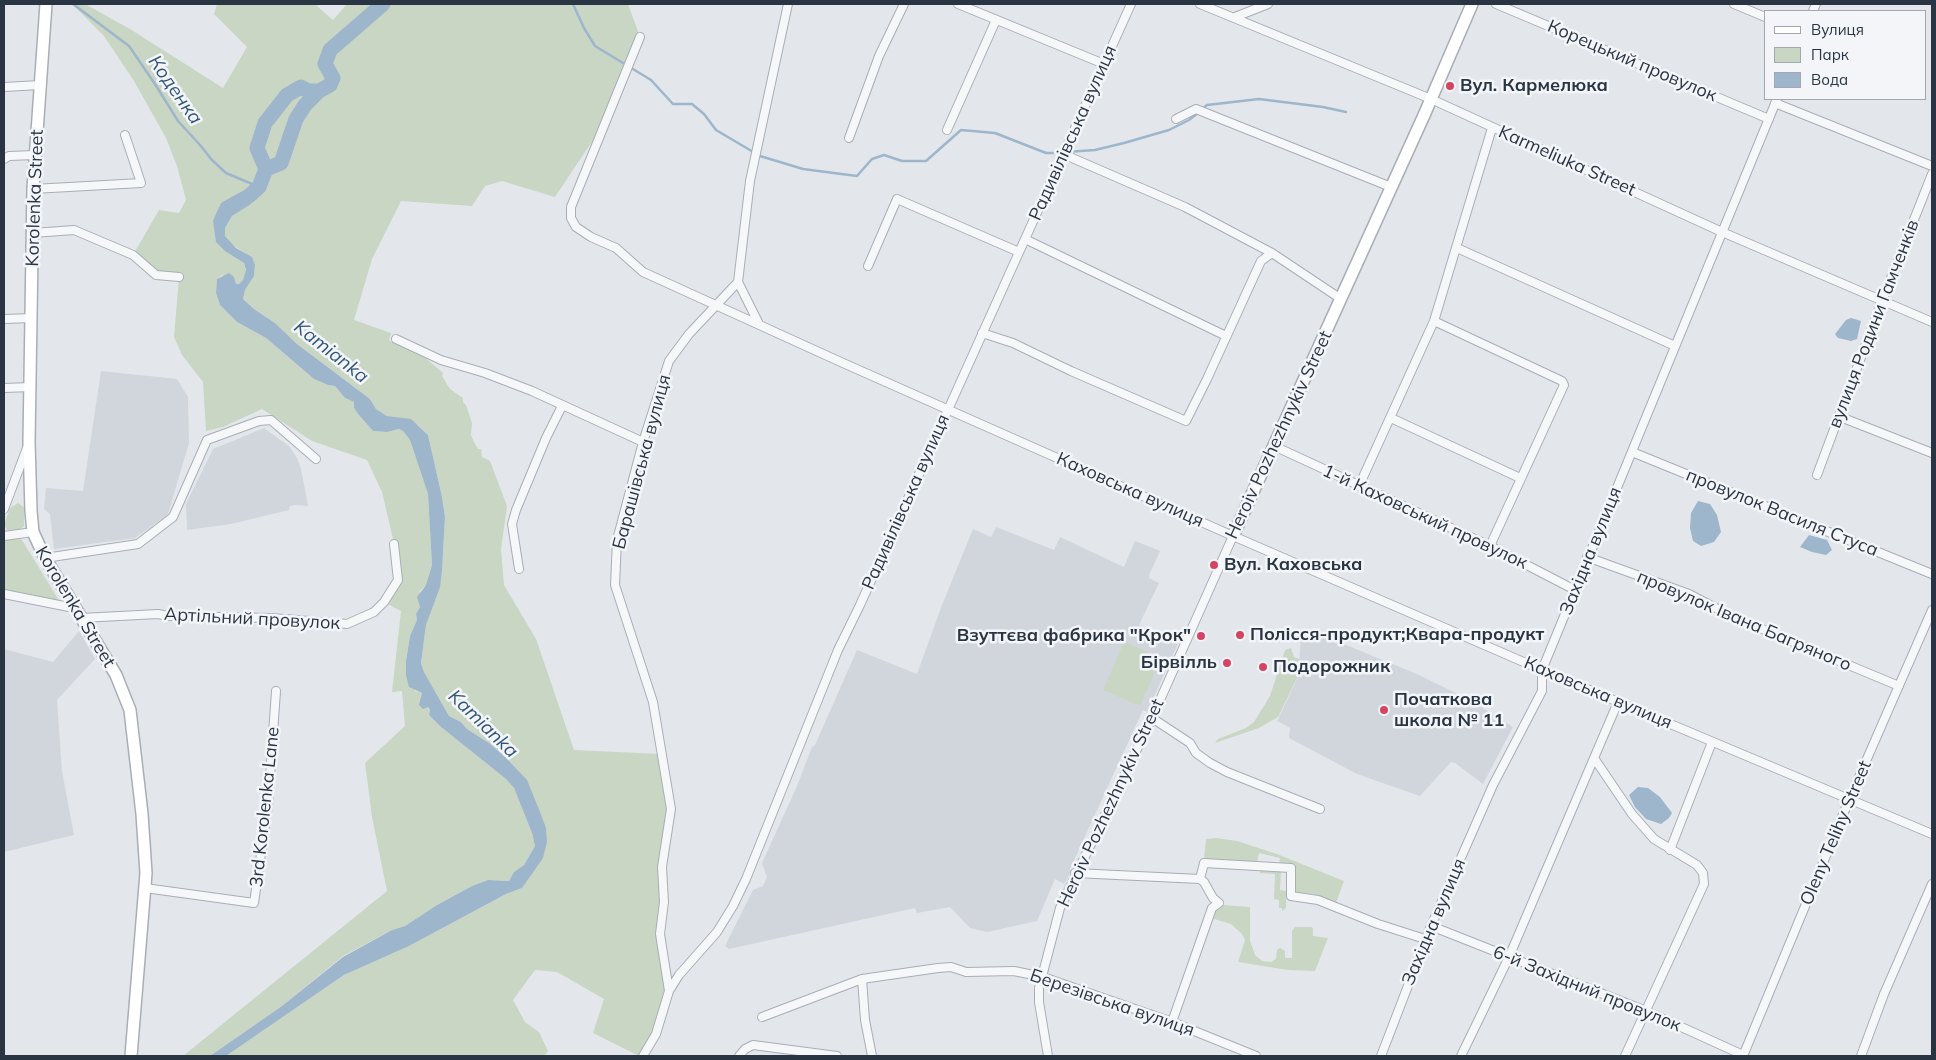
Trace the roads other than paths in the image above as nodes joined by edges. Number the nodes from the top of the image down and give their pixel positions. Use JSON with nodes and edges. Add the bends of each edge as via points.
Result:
{"nodes":[{"id":1,"x":46,"y":4,"type":"edge"},
{"id":2,"x":788,"y":4,"type":"edge"},
{"id":3,"x":904,"y":4,"type":"edge"},
{"id":4,"x":958,"y":4,"type":"edge"},
{"id":5,"x":1131,"y":4,"type":"edge"},
{"id":6,"x":1200,"y":4,"type":"edge"},
{"id":7,"x":1268,"y":4,"type":"edge"},
{"id":8,"x":1472,"y":4,"type":"edge"},
{"id":9,"x":1496,"y":4,"type":"edge"},
{"id":10,"x":1734,"y":4,"type":"edge"},
{"id":11,"x":1235,"y":17,"type":"junction"},
{"id":12,"x":1764,"y":17,"type":"edge"},
{"id":13,"x":996,"y":20,"type":"junction"},
{"id":14,"x":640,"y":37,"type":"dead end"},
{"id":15,"x":1104,"y":64,"type":"junction"},
{"id":16,"x":40,"y":85,"type":"junction"},
{"id":17,"x":4,"y":87,"type":"edge"},
{"id":18,"x":1431,"y":99,"type":"junction"},
{"id":19,"x":1776,"y":101,"type":"edge"},
{"id":20,"x":1176,"y":119,"type":"dead end"},
{"id":21,"x":1768,"y":119,"type":"junction"},
{"id":22,"x":1492,"y":128,"type":"junction"},
{"id":23,"x":947,"y":130,"type":"dead end"},
{"id":24,"x":126,"y":135,"type":"dead end"},
{"id":25,"x":849,"y":138,"type":"dead end"},
{"id":26,"x":1063,"y":154,"type":"junction"},
{"id":27,"x":35,"y":155,"type":"junction"},
{"id":28,"x":5,"y":157,"type":"edge"},
{"id":29,"x":1932,"y":166,"type":"edge"},
{"id":30,"x":1932,"y":174,"type":"edge"},
{"id":31,"x":1391,"y":187,"type":"junction"},
{"id":32,"x":33,"y":189,"type":"junction"},
{"id":33,"x":1722,"y":232,"type":"junction"},
{"id":34,"x":33,"y":233,"type":"junction"},
{"id":35,"x":1025,"y":239,"type":"junction"},
{"id":36,"x":1457,"y":248,"type":"junction"},
{"id":37,"x":1019,"y":252,"type":"junction"},
{"id":38,"x":1272,"y":253,"type":"junction"},
{"id":39,"x":868,"y":266,"type":"dead end"},
{"id":40,"x":179,"y":277,"type":"dead end"},
{"id":41,"x":738,"y":282,"type":"junction"},
{"id":42,"x":1341,"y":299,"type":"junction"},
{"id":43,"x":1882,"y":301,"type":"junction"},
{"id":44,"x":717,"y":306,"type":"junction"},
{"id":45,"x":32,"y":318,"type":"junction"},
{"id":46,"x":4,"y":320,"type":"edge"},
{"id":47,"x":1434,"y":321,"type":"junction"},
{"id":48,"x":1932,"y":322,"type":"edge"},
{"id":49,"x":759,"y":324,"type":"junction"},
{"id":50,"x":982,"y":333,"type":"junction"},
{"id":51,"x":1226,"y":336,"type":"junction"},
{"id":52,"x":396,"y":339,"type":"dead end"},
{"id":53,"x":1675,"y":346,"type":"junction"},
{"id":54,"x":31,"y":387,"type":"junction"},
{"id":55,"x":4,"y":388,"type":"edge"},
{"id":56,"x":562,"y":406,"type":"junction"},
{"id":57,"x":948,"y":409,"type":"junction"},
{"id":58,"x":1838,"y":416,"type":"junction"},
{"id":59,"x":1392,"y":418,"type":"junction"},
{"id":60,"x":29,"y":442,"type":"junction"},
{"id":61,"x":643,"y":442,"type":"junction"},
{"id":62,"x":1274,"y":446,"type":"junction"},
{"id":63,"x":1632,"y":452,"type":"junction"},
{"id":64,"x":1932,"y":453,"type":"edge"},
{"id":65,"x":316,"y":459,"type":"dead end"},
{"id":66,"x":1817,"y":475,"type":"dead end"},
{"id":67,"x":1520,"y":478,"type":"junction"},
{"id":68,"x":1359,"y":486,"type":"junction"},
{"id":69,"x":4,"y":509,"type":"edge"},
{"id":70,"x":33,"y":532,"type":"junction"},
{"id":71,"x":4,"y":536,"type":"edge"},
{"id":72,"x":1233,"y":536,"type":"junction"},
{"id":73,"x":394,"y":544,"type":"dead end"},
{"id":74,"x":1490,"y":546,"type":"junction"},
{"id":75,"x":1587,"y":557,"type":"junction"},
{"id":76,"x":45,"y":558,"type":"junction"},
{"id":77,"x":519,"y":569,"type":"dead end"},
{"id":78,"x":1932,"y":574,"type":"edge"},
{"id":79,"x":1575,"y":590,"type":"junction"},
{"id":80,"x":4,"y":594,"type":"edge"},
{"id":81,"x":74,"y":608,"type":"junction"},
{"id":82,"x":1932,"y":610,"type":"edge"},
{"id":83,"x":81,"y":618,"type":"junction"},
{"id":84,"x":1542,"y":670,"type":"junction"},
{"id":85,"x":1899,"y":686,"type":"junction"},
{"id":86,"x":276,"y":690,"type":"dead end"},
{"id":87,"x":1618,"y":702,"type":"junction"},
{"id":88,"x":1152,"y":718,"type":"junction"},
{"id":89,"x":1712,"y":742,"type":"junction"},
{"id":90,"x":1594,"y":758,"type":"junction"},
{"id":91,"x":1849,"y":800,"type":"junction"},
{"id":92,"x":1320,"y":809,"type":"dead end"},
{"id":93,"x":1932,"y":834,"type":"edge"},
{"id":94,"x":1670,"y":850,"type":"junction"},
{"id":95,"x":1075,"y":873,"type":"junction"},
{"id":96,"x":1200,"y":879,"type":"junction"},
{"id":97,"x":1932,"y":884,"type":"edge"},
{"id":98,"x":145,"y":888,"type":"junction"},
{"id":99,"x":1431,"y":926,"type":"junction"},
{"id":100,"x":1425,"y":939,"type":"junction"},
{"id":101,"x":664,"y":956,"type":"junction"},
{"id":102,"x":1509,"y":957,"type":"junction"},
{"id":103,"x":683,"y":970,"type":"junction"},
{"id":104,"x":1043,"y":977,"type":"junction"},
{"id":105,"x":862,"y":979,"type":"junction"},
{"id":106,"x":669,"y":991,"type":"junction"},
{"id":107,"x":1646,"y":1011,"type":"junction"},
{"id":108,"x":762,"y":1017,"type":"dead end"},
{"id":109,"x":1172,"y":1022,"type":"junction"},
{"id":110,"x":1743,"y":1055,"type":"edge"},
{"id":111,"x":131,"y":1056,"type":"edge"},
{"id":112,"x":643,"y":1056,"type":"edge"},
{"id":113,"x":739,"y":1056,"type":"edge"},
{"id":114,"x":837,"y":1056,"type":"edge"},
{"id":115,"x":872,"y":1056,"type":"edge"},
{"id":116,"x":1048,"y":1056,"type":"edge"},
{"id":117,"x":1256,"y":1056,"type":"edge"},
{"id":118,"x":1381,"y":1056,"type":"edge"},
{"id":119,"x":1461,"y":1056,"type":"edge"},
{"id":120,"x":1625,"y":1056,"type":"edge"},
{"id":121,"x":1860,"y":1056,"type":"edge"}],
"edges":[{"from":1,"to":16,"type":"street","name":"Korolenka Street"},
{"from":2,"to":41,"type":"street","via":[[750,182]]},
{"from":3,"to":25,"type":"street","via":[[879,56]]},
{"from":4,"to":13,"type":"street"},
{"from":5,"to":15,"type":"street","name":"Радивілівська вулиця"},
{"from":6,"to":11,"type":"street","name":"Karmeliuka Street"},
{"from":7,"to":11,"type":"street"},
{"from":8,"to":18,"type":"street","name":"Heroiv Pozhezhnykiv Street"},
{"from":9,"to":21,"type":"street","name":"Корецький провулок"},
{"from":10,"to":12,"type":"street"},
{"from":11,"to":18,"type":"street","name":"Karmeliuka Street"},
{"from":13,"to":15,"type":"street"},
{"from":13,"to":23,"type":"street"},
{"from":14,"to":44,"type":"street","name":"Каховська вулиця","via":[[571,207],[571,218],[576,227],[616,248],[643,272]]},
{"from":15,"to":26,"type":"street","name":"Радивілівська вулиця"},
{"from":16,"to":17,"type":"street"},
{"from":16,"to":27,"type":"street","name":"Korolenka Street"},
{"from":18,"to":22,"type":"street","name":"Karmeliuka Street"},
{"from":18,"to":31,"type":"street","name":"Heroiv Pozhezhnykiv Street"},
{"from":19,"to":21,"type":"street","name":"Західна вулиця"},
{"from":19,"to":29,"type":"street"},
{"from":20,"to":31,"type":"street","via":[[1196,109]]},
{"from":21,"to":33,"type":"street","name":"Західна вулиця"},
{"from":22,"to":33,"type":"street","name":"Karmeliuka Street"},
{"from":22,"to":36,"type":"street"},
{"from":24,"to":32,"type":"street","via":[[141,183]]},
{"from":26,"to":35,"type":"street","name":"Радивілівська вулиця"},
{"from":26,"to":38,"type":"street","via":[[1186,206]]},
{"from":27,"to":28,"type":"street"},
{"from":27,"to":32,"type":"street","name":"Korolenka Street"},
{"from":30,"to":43,"type":"street","name":"вулиця Родини Гамченків"},
{"from":31,"to":42,"type":"street","name":"Heroiv Pozhezhnykiv Street"},
{"from":32,"to":34,"type":"street","name":"Korolenka Street"},
{"from":33,"to":43,"type":"street","name":"Karmeliuka Street"},
{"from":33,"to":53,"type":"street","name":"Західна вулиця"},
{"from":34,"to":40,"type":"street","via":[[74,230],[133,255],[156,275]]},
{"from":34,"to":45,"type":"street","name":"Korolenka Street"},
{"from":35,"to":37,"type":"street","name":"Радивілівська вулиця"},
{"from":35,"to":51,"type":"street"},
{"from":36,"to":47,"type":"street"},
{"from":36,"to":53,"type":"street"},
{"from":37,"to":39,"type":"street","via":[[897,199]]},
{"from":37,"to":50,"type":"street","name":"Радивілівська вулиця"},
{"from":38,"to":42,"type":"street"},
{"from":38,"to":51,"type":"street","via":[[1261,261]]},
{"from":41,"to":44,"type":"street","name":"Барашівська вулиця"},
{"from":41,"to":49,"type":"street"},
{"from":42,"to":62,"type":"street","name":"Heroiv Pozhezhnykiv Street"},
{"from":43,"to":48,"type":"street","name":"Karmeliuka Street"},
{"from":43,"to":58,"type":"street","name":"вулиця Родини Гамченків"},
{"from":44,"to":49,"type":"street","name":"Каховська вулиця"},
{"from":44,"to":61,"type":"street","name":"Барашівська вулиця","via":[[689,334],[669,361]]},
{"from":45,"to":46,"type":"street"},
{"from":45,"to":54,"type":"street","name":"Korolenka Street"},
{"from":47,"to":59,"type":"street"},
{"from":47,"to":67,"type":"street","via":[[1563,382],[1564,386]]},
{"from":49,"to":57,"type":"street","name":"Каховська вулиця"},
{"from":50,"to":51,"type":"street","via":[[1013,343],[1186,421]]},
{"from":50,"to":57,"type":"street","name":"Радивілівська вулиця"},
{"from":52,"to":56,"type":"street","via":[[441,360],[532,390]]},
{"from":53,"to":63,"type":"street","name":"Західна вулиця"},
{"from":54,"to":55,"type":"street"},
{"from":54,"to":60,"type":"street","name":"Korolenka Street"},
{"from":56,"to":61,"type":"street"},
{"from":56,"to":77,"type":"street","via":[[512,524]]},
{"from":57,"to":72,"type":"street","name":"Каховська вулиця"},
{"from":57,"to":103,"type":"street","name":"Радивілівська вулиця","via":[[838,650],[746,879],[718,932]]},
{"from":58,"to":64,"type":"street"},
{"from":58,"to":66,"type":"street","name":"вулиця Родини Гамченків"},
{"from":59,"to":67,"type":"street"},
{"from":59,"to":68,"type":"street"},
{"from":60,"to":69,"type":"street"},
{"from":60,"to":70,"type":"street","name":"Korolenka Street"},
{"from":61,"to":101,"type":"street","name":"Барашівська вулиця","via":[[617,540],[615,585],[653,702],[671,809],[662,867],[664,902],[660,934]]},
{"from":62,"to":68,"type":"street","name":"1-й Каховський провулок"},
{"from":62,"to":72,"type":"street","name":"Heroiv Pozhezhnykiv Street"},
{"from":63,"to":75,"type":"street","name":"Західна вулиця"},
{"from":63,"to":78,"type":"street","name":"провулок Василя Стуса"},
{"from":65,"to":76,"type":"street","via":[[271,420],[259,421],[206,440],[173,517],[138,544]]},
{"from":67,"to":74,"type":"street"},
{"from":68,"to":74,"type":"street","name":"1-й Каховський провулок"},
{"from":70,"to":71,"type":"street"},
{"from":70,"to":76,"type":"street","name":"Korolenka Street"},
{"from":72,"to":84,"type":"street","name":"Каховська вулиця"},
{"from":72,"to":88,"type":"street","name":"Heroiv Pozhezhnykiv Street"},
{"from":73,"to":83,"type":"street","name":"Артільний провулок","via":[[398,580],[374,612],[347,624],[158,614]]},
{"from":74,"to":79,"type":"street","name":"1-й Каховський провулок"},
{"from":75,"to":79,"type":"street","name":"Західна вулиця"},
{"from":75,"to":85,"type":"street","name":"провулок Івана Багряного","via":[[1689,594],[1731,616]]},
{"from":76,"to":81,"type":"street","name":"Korolenka Street"},
{"from":79,"to":84,"type":"street","name":"Західна вулиця"},
{"from":80,"to":81,"type":"street"},
{"from":81,"to":83,"type":"street","name":"Korolenka Street"},
{"from":82,"to":85,"type":"street","name":"Oleny Telihy Street"},
{"from":83,"to":98,"type":"street","name":"Korolenka Street","via":[[116,675],[130,710],[142,814]]},
{"from":84,"to":87,"type":"street","name":"Каховська вулиця"},
{"from":84,"to":99,"type":"street","name":"Західна вулиця","via":[[1542,691],[1493,785]]},
{"from":85,"to":91,"type":"street","name":"Oleny Telihy Street"},
{"from":86,"to":98,"type":"street","name":"3rd Korolenka Lane","via":[[268,805],[254,903]]},
{"from":87,"to":89,"type":"street","name":"Каховська вулиця"},
{"from":87,"to":90,"type":"street"},
{"from":88,"to":92,"type":"street","via":[[1190,743],[1196,753],[1210,763]]},
{"from":88,"to":95,"type":"street","name":"Heroiv Pozhezhnykiv Street"},
{"from":89,"to":91,"type":"street","name":"Каховська вулиця"},
{"from":89,"to":94,"type":"street"},
{"from":90,"to":94,"type":"street","via":[[1632,814],[1654,840]]},
{"from":90,"to":102,"type":"street"},
{"from":91,"to":93,"type":"street","name":"Каховська вулиця"},
{"from":91,"to":110,"type":"street","name":"Oleny Telihy Street"},
{"from":94,"to":107,"type":"street","via":[[1697,866],[1703,873],[1704,884]]},
{"from":95,"to":96,"type":"street"},
{"from":95,"to":104,"type":"street","name":"Heroiv Pozhezhnykiv Street","via":[[1060,908]]},
{"from":96,"to":100,"type":"street","via":[[1204,863],[1291,868],[1291,896],[1318,900]]},
{"from":96,"to":109,"type":"street","via":[[1219,903],[1212,908]]},
{"from":97,"to":121,"type":"street"},
{"from":98,"to":111,"type":"street","name":"Korolenka Street"},
{"from":99,"to":100,"type":"street","name":"Західна вулиця"},
{"from":99,"to":102,"type":"street","name":"6-й Західний провулок"},
{"from":100,"to":118,"type":"street","name":"Західна вулиця"},
{"from":101,"to":103,"type":"street","via":[[672,969]]},
{"from":101,"to":106,"type":"street","name":"Барашівська вулиця"},
{"from":102,"to":107,"type":"street","name":"6-й Західний провулок"},
{"from":102,"to":119,"type":"street"},
{"from":103,"to":106,"type":"street","name":"Радивілівська вулиця"},
{"from":104,"to":105,"type":"street","name":"Березівська вулиця","via":[[1014,971],[966,972],[950,967]]},
{"from":104,"to":109,"type":"street","name":"Березівська вулиця"},
{"from":104,"to":116,"type":"street","name":"Heroiv Pozhezhnykiv Street","via":[[1039,1002]]},
{"from":105,"to":108,"type":"street","name":"Березівська вулиця"},
{"from":105,"to":115,"type":"street"},
{"from":106,"to":112,"type":"street","name":"Барашівська вулиця","via":[[656,1034]]},
{"from":107,"to":110,"type":"street","name":"6-й Західний провулок"},
{"from":107,"to":120,"type":"street"},
{"from":109,"to":117,"type":"street","name":"Березівська вулиця"},
{"from":113,"to":114,"type":"street","via":[[753,1045]]}]}
